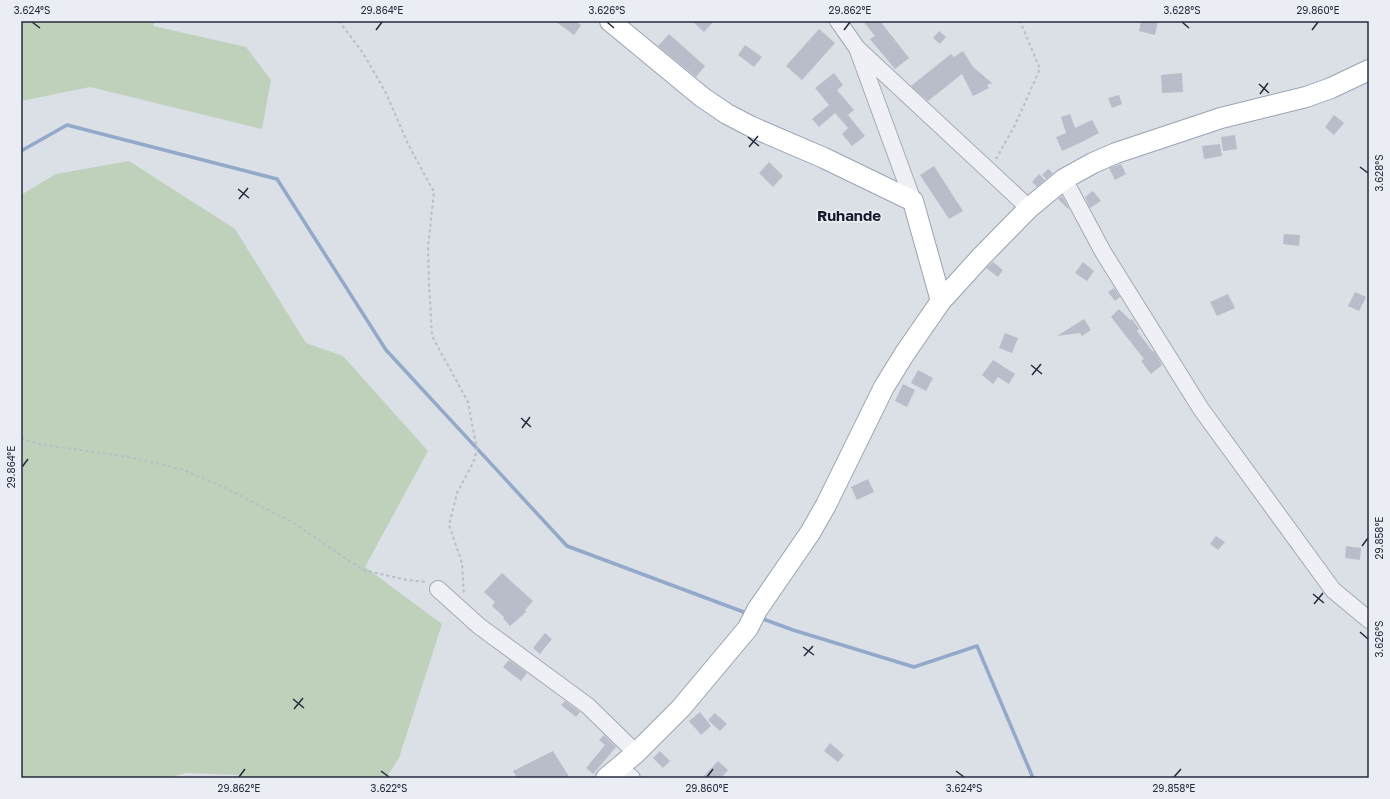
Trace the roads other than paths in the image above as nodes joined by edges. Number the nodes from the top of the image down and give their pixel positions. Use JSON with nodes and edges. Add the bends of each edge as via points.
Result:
{"nodes":[{"id":1,"x":610,"y":21,"type":"edge"},
{"id":2,"x":838,"y":21,"type":"edge"},
{"id":3,"x":857,"y":48,"type":"junction"},
{"id":4,"x":1369,"y":70,"type":"edge"},
{"id":5,"x":1064,"y":180,"type":"junction"},
{"id":6,"x":913,"y":201,"type":"junction"},
{"id":7,"x":1029,"y":208,"type":"junction"},
{"id":8,"x":941,"y":301,"type":"junction"},
{"id":9,"x":438,"y":589,"type":"road end"},
{"id":10,"x":1369,"y":620,"type":"edge"},
{"id":11,"x":636,"y":753,"type":"junction"},
{"id":12,"x":619,"y":774,"type":"edge"}],
"edges":[{"from":1,"to":6,"type":"main road","via":[[702,97],[727,114]]},
{"from":2,"to":3,"type":"street"},
{"from":3,"to":6,"type":"street"},
{"from":3,"to":7,"type":"street"},
{"from":4,"to":5,"type":"main road","via":[[1306,97],[1221,118],[1116,153]]},
{"from":5,"to":7,"type":"main road"},
{"from":5,"to":10,"type":"street","via":[[1103,252],[1201,409],[1333,590]]},
{"from":6,"to":8,"type":"main road"},
{"from":7,"to":8,"type":"main road"},
{"from":8,"to":11,"type":"main road","via":[[884,387],[810,534],[757,610],[748,628],[681,708]]},
{"from":9,"to":11,"type":"street","via":[[479,626],[588,706]]},
{"from":11,"to":12,"type":"main road"}]}
